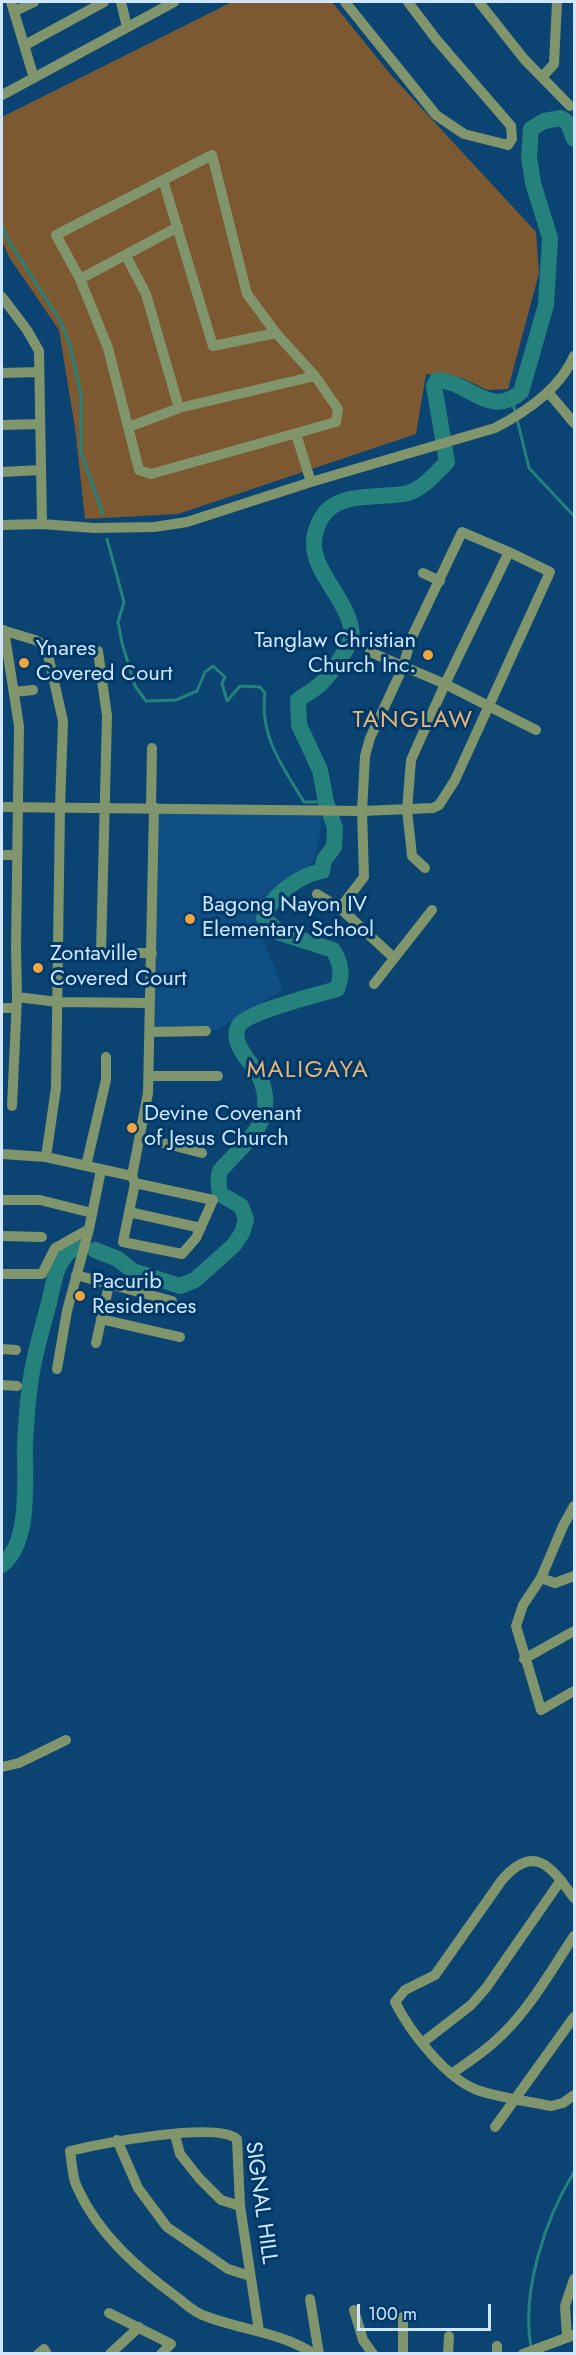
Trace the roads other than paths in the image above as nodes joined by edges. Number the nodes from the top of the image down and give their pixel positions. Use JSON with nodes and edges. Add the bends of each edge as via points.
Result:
{"nodes":[{"id":1,"x":34,"y":2,"type":"edge"},
{"id":2,"x":104,"y":2,"type":"edge"},
{"id":3,"x":121,"y":2,"type":"edge"},
{"id":4,"x":174,"y":2,"type":"edge"},
{"id":5,"x":345,"y":2,"type":"edge"},
{"id":6,"x":408,"y":2,"type":"edge"},
{"id":7,"x":479,"y":2,"type":"edge"},
{"id":8,"x":557,"y":2,"type":"edge"},
{"id":9,"x":13,"y":6,"type":"edge"},
{"id":10,"x":157,"y":6,"type":"edge"},
{"id":11,"x":127,"y":27,"type":"junction"},
{"id":12,"x":25,"y":45,"type":"junction"},
{"id":13,"x":542,"y":77,"type":"junction"},
{"id":14,"x":34,"y":78,"type":"junction"},
{"id":15,"x":2,"y":95,"type":"edge"},
{"id":16,"x":570,"y":106,"type":"dead end"},
{"id":17,"x":163,"y":180,"type":"junction"},
{"id":18,"x":178,"y":227,"type":"junction"},
{"id":19,"x":126,"y":256,"type":"junction"},
{"id":20,"x":80,"y":279,"type":"junction"},
{"id":21,"x":2,"y":297,"type":"edge"},
{"id":22,"x":276,"y":333,"type":"junction"},
{"id":23,"x":574,"y":356,"type":"edge"},
{"id":24,"x":39,"y":372,"type":"junction"},
{"id":25,"x":2,"y":373,"type":"edge"},
{"id":26,"x":315,"y":376,"type":"junction"},
{"id":27,"x":548,"y":392,"type":"junction"},
{"id":28,"x":179,"y":408,"type":"junction"},
{"id":29,"x":574,"y":423,"type":"edge"},
{"id":30,"x":40,"y":424,"type":"junction"},
{"id":31,"x":2,"y":425,"type":"edge"},
{"id":32,"x":129,"y":427,"type":"junction"},
{"id":33,"x":296,"y":434,"type":"junction"},
{"id":34,"x":41,"y":470,"type":"junction"},
{"id":35,"x":2,"y":472,"type":"edge"},
{"id":36,"x":311,"y":482,"type":"junction"},
{"id":37,"x":42,"y":524,"type":"junction"},
{"id":38,"x":2,"y":525,"type":"edge"},
{"id":39,"x":509,"y":552,"type":"junction"},
{"id":40,"x":423,"y":573,"type":"dead end"},
{"id":41,"x":440,"y":581,"type":"junction"},
{"id":42,"x":3,"y":630,"type":"edge"},
{"id":43,"x":98,"y":651,"type":"dead end"},
{"id":44,"x":370,"y":652,"type":"dead end"},
{"id":45,"x":404,"y":667,"type":"junction"},
{"id":46,"x":445,"y":684,"type":"junction"},
{"id":47,"x":33,"y":690,"type":"dead end"},
{"id":48,"x":14,"y":692,"type":"junction"},
{"id":49,"x":489,"y":706,"type":"junction"},
{"id":50,"x":536,"y":729,"type":"dead end"},
{"id":51,"x":152,"y":748,"type":"dead end"},
{"id":52,"x":2,"y":807,"type":"edge"},
{"id":53,"x":60,"y":807,"type":"junction"},
{"id":54,"x":152,"y":807,"type":"junction"},
{"id":55,"x":17,"y":808,"type":"junction"},
{"id":56,"x":105,"y":808,"type":"junction"},
{"id":57,"x":407,"y":810,"type":"junction"},
{"id":58,"x":362,"y":811,"type":"junction"},
{"id":59,"x":2,"y":855,"type":"edge"},
{"id":60,"x":16,"y":855,"type":"junction"},
{"id":61,"x":425,"y":868,"type":"dead end"},
{"id":62,"x":317,"y":894,"type":"dead end"},
{"id":63,"x":340,"y":908,"type":"junction"},
{"id":64,"x":432,"y":910,"type":"dead end"},
{"id":65,"x":102,"y":952,"type":"junction"},
{"id":66,"x":59,"y":953,"type":"junction"},
{"id":67,"x":152,"y":953,"type":"junction"},
{"id":68,"x":394,"y":958,"type":"junction"},
{"id":69,"x":374,"y":984,"type":"dead end"},
{"id":70,"x":16,"y":1002,"type":"junction"},
{"id":71,"x":58,"y":1002,"type":"junction"},
{"id":72,"x":150,"y":1003,"type":"junction"},
{"id":73,"x":2,"y":1008,"type":"edge"},
{"id":74,"x":206,"y":1031,"type":"dead end"},
{"id":75,"x":150,"y":1032,"type":"junction"},
{"id":76,"x":106,"y":1057,"type":"dead end"},
{"id":77,"x":149,"y":1076,"type":"junction"},
{"id":78,"x":218,"y":1076,"type":"dead end"},
{"id":79,"x":12,"y":1106,"type":"dead end"},
{"id":80,"x":140,"y":1137,"type":"junction"},
{"id":81,"x":202,"y":1152,"type":"dead end"},
{"id":82,"x":2,"y":1154,"type":"edge"},
{"id":83,"x":46,"y":1157,"type":"junction"},
{"id":84,"x":86,"y":1166,"type":"junction"},
{"id":85,"x":101,"y":1170,"type":"junction"},
{"id":86,"x":134,"y":1179,"type":"junction"},
{"id":87,"x":2,"y":1200,"type":"edge"},
{"id":88,"x":129,"y":1212,"type":"junction"},
{"id":89,"x":92,"y":1213,"type":"junction"},
{"id":90,"x":201,"y":1228,"type":"junction"},
{"id":91,"x":89,"y":1229,"type":"junction"},
{"id":92,"x":2,"y":1236,"type":"edge"},
{"id":93,"x":42,"y":1237,"type":"dead end"},
{"id":94,"x":2,"y":1274,"type":"edge"},
{"id":95,"x":76,"y":1275,"type":"junction"},
{"id":96,"x":109,"y":1285,"type":"junction"},
{"id":97,"x":171,"y":1301,"type":"dead end"},
{"id":98,"x":101,"y":1319,"type":"junction"},
{"id":99,"x":180,"y":1337,"type":"dead end"},
{"id":100,"x":96,"y":1343,"type":"dead end"},
{"id":101,"x":2,"y":1349,"type":"edge"},
{"id":102,"x":16,"y":1350,"type":"dead end"},
{"id":103,"x":57,"y":1369,"type":"dead end"},
{"id":104,"x":2,"y":1385,"type":"edge"},
{"id":105,"x":16,"y":1386,"type":"dead end"},
{"id":106,"x":574,"y":1506,"type":"edge"},
{"id":107,"x":574,"y":1576,"type":"edge"},
{"id":108,"x":541,"y":1578,"type":"junction"},
{"id":109,"x":574,"y":1631,"type":"edge"},
{"id":110,"x":524,"y":1659,"type":"junction"},
{"id":111,"x":574,"y":1691,"type":"edge"},
{"id":112,"x":66,"y":1740,"type":"dead end"},
{"id":113,"x":2,"y":1767,"type":"edge"},
{"id":114,"x":561,"y":1880,"type":"junction"},
{"id":115,"x":574,"y":1898,"type":"edge"},
{"id":116,"x":574,"y":1936,"type":"edge"},
{"id":117,"x":574,"y":2017,"type":"edge"},
{"id":118,"x":422,"y":2043,"type":"junction"},
{"id":119,"x":452,"y":2074,"type":"junction"},
{"id":120,"x":574,"y":2095,"type":"edge"},
{"id":121,"x":516,"y":2099,"type":"junction"},
{"id":122,"x":495,"y":2127,"type":"dead end"},
{"id":123,"x":175,"y":2134,"type":"junction"},
{"id":124,"x":117,"y":2140,"type":"junction"},
{"id":125,"x":240,"y":2206,"type":"junction"},
{"id":126,"x":250,"y":2276,"type":"junction"},
{"id":127,"x":574,"y":2279,"type":"edge"},
{"id":128,"x":310,"y":2298,"type":"dead end"},
{"id":129,"x":354,"y":2310,"type":"dead end"},
{"id":130,"x":109,"y":2313,"type":"dead end"},
{"id":131,"x":403,"y":2317,"type":"dead end"},
{"id":132,"x":139,"y":2327,"type":"junction"},
{"id":133,"x":258,"y":2331,"type":"junction"},
{"id":134,"x":449,"y":2336,"type":"dead end"},
{"id":135,"x":572,"y":2338,"type":"edge"},
{"id":136,"x":38,"y":2354,"type":"edge"},
{"id":137,"x":47,"y":2354,"type":"edge"},
{"id":138,"x":110,"y":2354,"type":"edge"},
{"id":139,"x":161,"y":2354,"type":"edge"},
{"id":140,"x":314,"y":2354,"type":"edge"},
{"id":141,"x":319,"y":2354,"type":"edge"},
{"id":142,"x":373,"y":2354,"type":"edge"},
{"id":143,"x":403,"y":2354,"type":"edge"},
{"id":144,"x":448,"y":2354,"type":"edge"},
{"id":145,"x":523,"y":2354,"type":"edge"}],
"edges":[{"from":1,"to":9,"type":"street"},
{"from":2,"to":12,"type":"street"},
{"from":3,"to":11,"type":"street"},
{"from":4,"to":10,"type":"street"},
{"from":5,"to":6,"type":"street","via":[[436,115],[464,134],[508,145],[512,139],[511,126]]},
{"from":7,"to":13,"type":"street"},
{"from":8,"to":13,"type":"street","via":[[554,64]]},
{"from":9,"to":12,"type":"street"},
{"from":10,"to":11,"type":"street"},
{"from":11,"to":14,"type":"street"},
{"from":12,"to":14,"type":"street"},
{"from":13,"to":16,"type":"street"},
{"from":14,"to":15,"type":"street"},
{"from":17,"to":18,"type":"street"},
{"from":17,"to":20,"type":"street","via":[[56,235]]},
{"from":17,"to":22,"type":"street","via":[[212,155],[247,294]]},
{"from":18,"to":19,"type":"street"},
{"from":18,"to":22,"type":"street","via":[[213,346]]},
{"from":19,"to":20,"type":"street"},
{"from":19,"to":28,"type":"street","via":[[146,294]]},
{"from":20,"to":32,"type":"street","via":[[108,348]]},
{"from":21,"to":24,"type":"street","via":[[39,351]]},
{"from":22,"to":26,"type":"street"},
{"from":23,"to":27,"type":"street","via":[[560,381]]},
{"from":24,"to":25,"type":"street"},
{"from":24,"to":30,"type":"street"},
{"from":26,"to":28,"type":"street"},
{"from":26,"to":33,"type":"street","via":[[338,410],[336,422]]},
{"from":27,"to":29,"type":"street"},
{"from":27,"to":36,"type":"street","via":[[495,428]]},
{"from":28,"to":32,"type":"street"},
{"from":30,"to":31,"type":"street"},
{"from":30,"to":34,"type":"street"},
{"from":32,"to":33,"type":"street","via":[[140,470],[151,474]]},
{"from":33,"to":36,"type":"street"},
{"from":34,"to":35,"type":"street"},
{"from":34,"to":37,"type":"street"},
{"from":36,"to":37,"type":"street","via":[[187,522],[94,528]]},
{"from":37,"to":38,"type":"street"},
{"from":39,"to":41,"type":"street","via":[[462,532]]},
{"from":39,"to":46,"type":"street"},
{"from":39,"to":49,"type":"street","via":[[550,572]]},
{"from":40,"to":41,"type":"street"},
{"from":41,"to":45,"type":"street","via":[[411,639]]},
{"from":42,"to":48,"type":"street"},
{"from":42,"to":53,"type":"street","via":[[46,646],[63,721]]},
{"from":43,"to":56,"type":"street","via":[[107,716]]},
{"from":44,"to":45,"type":"street"},
{"from":45,"to":46,"type":"street"},
{"from":45,"to":58,"type":"street","via":[[370,738],[365,756]]},
{"from":46,"to":49,"type":"street"},
{"from":46,"to":57,"type":"street","via":[[411,760]]},
{"from":47,"to":48,"type":"street"},
{"from":48,"to":55,"type":"street","via":[[19,726]]},
{"from":49,"to":50,"type":"street"},
{"from":49,"to":57,"type":"street","via":[[455,780],[439,805],[427,810]]},
{"from":51,"to":54,"type":"street"},
{"from":52,"to":55,"type":"street"},
{"from":53,"to":55,"type":"street"},
{"from":53,"to":56,"type":"street"},
{"from":53,"to":66,"type":"street"},
{"from":54,"to":56,"type":"street"},
{"from":54,"to":58,"type":"street"},
{"from":54,"to":67,"type":"street"},
{"from":55,"to":60,"type":"street"},
{"from":56,"to":65,"type":"street"},
{"from":57,"to":58,"type":"street"},
{"from":57,"to":61,"type":"street","via":[[412,856]]},
{"from":58,"to":63,"type":"street","via":[[364,877]]},
{"from":59,"to":60,"type":"street"},
{"from":60,"to":70,"type":"street"},
{"from":62,"to":63,"type":"street"},
{"from":63,"to":68,"type":"street"},
{"from":64,"to":68,"type":"street"},
{"from":65,"to":66,"type":"street"},
{"from":65,"to":67,"type":"street"},
{"from":66,"to":71,"type":"street"},
{"from":67,"to":72,"type":"street"},
{"from":68,"to":69,"type":"street"},
{"from":70,"to":71,"type":"street"},
{"from":70,"to":73,"type":"street"},
{"from":70,"to":79,"type":"street"},
{"from":71,"to":72,"type":"street"},
{"from":71,"to":83,"type":"street","via":[[56,1088]]},
{"from":72,"to":75,"type":"street"},
{"from":74,"to":75,"type":"street"},
{"from":75,"to":77,"type":"street"},
{"from":76,"to":84,"type":"street","via":[[106,1080]]},
{"from":77,"to":78,"type":"street"},
{"from":77,"to":80,"type":"street"},
{"from":80,"to":81,"type":"street"},
{"from":80,"to":86,"type":"street"},
{"from":82,"to":83,"type":"street"},
{"from":83,"to":84,"type":"street"},
{"from":84,"to":85,"type":"street"},
{"from":85,"to":86,"type":"street"},
{"from":85,"to":89,"type":"street"},
{"from":86,"to":88,"type":"street"},
{"from":86,"to":90,"type":"street","via":[[213,1200]]},
{"from":87,"to":89,"type":"street","via":[[40,1200]]},
{"from":88,"to":90,"type":"street"},
{"from":88,"to":90,"type":"street","via":[[124,1243],[182,1254]]},
{"from":89,"to":91,"type":"street"},
{"from":91,"to":94,"type":"street","via":[[55,1248],[42,1274]]},
{"from":91,"to":95,"type":"street"},
{"from":92,"to":93,"type":"street"},
{"from":95,"to":96,"type":"street"},
{"from":95,"to":103,"type":"street"},
{"from":96,"to":97,"type":"street"},
{"from":96,"to":98,"type":"street"},
{"from":98,"to":99,"type":"street"},
{"from":98,"to":100,"type":"street"},
{"from":101,"to":102,"type":"street"},
{"from":104,"to":105,"type":"street"},
{"from":106,"to":108,"type":"street"},
{"from":107,"to":108,"type":"street","via":[[555,1583]]},
{"from":108,"to":110,"type":"street","via":[[523,1605],[516,1626]]},
{"from":109,"to":110,"type":"street"},
{"from":110,"to":111,"type":"street","via":[[541,1710]]},
{"from":112,"to":113,"type":"street"},
{"from":114,"to":115,"type":"street"},
{"from":114,"to":118,"type":"street","via":[[478,1996]]},
{"from":114,"to":118,"type":"street","via":[[547,1865],[536,1861],[524,1862],[511,1870],[435,1975],[405,1990],[395,2002]]},
{"from":116,"to":119,"type":"street","via":[[508,2028]]},
{"from":117,"to":121,"type":"street"},
{"from":118,"to":119,"type":"street"},
{"from":119,"to":121,"type":"street","via":[[478,2090]]},
{"from":120,"to":121,"type":"street","via":[[551,2106]]},
{"from":121,"to":122,"type":"street"},
{"from":123,"to":124,"type":"street","name":"SIGNAL HILL"},
{"from":123,"to":125,"type":"street","via":[[180,2154],[199,2178],[221,2200]]},
{"from":123,"to":125,"type":"street","name":"SIGNAL HILL","via":[[230,2134],[237,2139]]},
{"from":124,"to":126,"type":"street","via":[[138,2188],[167,2227],[228,2269]]},
{"from":124,"to":133,"type":"street","name":"SIGNAL HILL","via":[[70,2151],[76,2186],[99,2223],[125,2255],[202,2315]]},
{"from":125,"to":126,"type":"street","name":"SIGNAL HILL"},
{"from":126,"to":133,"type":"street","name":"SIGNAL HILL"},
{"from":127,"to":135,"type":"street","via":[[565,2306]]},
{"from":128,"to":141,"type":"street"},
{"from":129,"to":142,"type":"street","via":[[363,2340]]},
{"from":130,"to":132,"type":"street"},
{"from":131,"to":143,"type":"street"},
{"from":132,"to":138,"type":"street"},
{"from":132,"to":139,"type":"street","via":[[171,2344]]},
{"from":133,"to":140,"type":"street","via":[[281,2337]]},
{"from":134,"to":144,"type":"street"},
{"from":135,"to":145,"type":"street"},
{"from":136,"to":137,"type":"street","via":[[44,2349]]}]}
